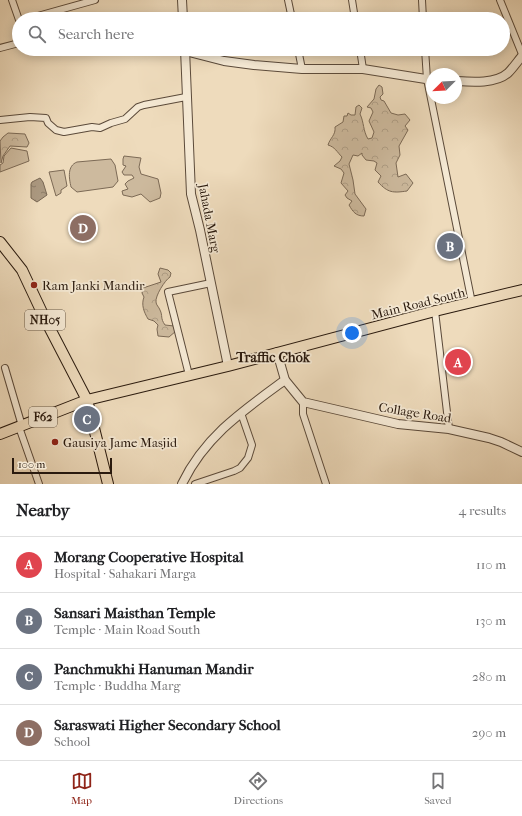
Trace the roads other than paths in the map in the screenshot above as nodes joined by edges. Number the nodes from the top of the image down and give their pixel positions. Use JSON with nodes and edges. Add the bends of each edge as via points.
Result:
{"nodes":[{"id":1,"x":12,"y":0,"type":"edge"},
{"id":2,"x":95,"y":0,"type":"edge"},
{"id":3,"x":182,"y":0,"type":"edge"},
{"id":4,"x":288,"y":0,"type":"edge"},
{"id":5,"x":352,"y":0,"type":"edge"},
{"id":6,"x":422,"y":0,"type":"edge"},
{"id":7,"x":500,"y":0,"type":"edge"},
{"id":8,"x":16,"y":12,"type":"edge"},
{"id":9,"x":52,"y":12,"type":"edge"},
{"id":10,"x":183,"y":12,"type":"edge"},
{"id":11,"x":291,"y":12,"type":"edge"},
{"id":12,"x":354,"y":12,"type":"edge"},
{"id":13,"x":423,"y":12,"type":"edge"},
{"id":14,"x":505,"y":12,"type":"edge"},
{"id":15,"x":510,"y":25,"type":"edge"},
{"id":16,"x":12,"y":45,"type":"edge"},
{"id":17,"x":0,"y":48,"type":"edge"},
{"id":18,"x":522,"y":55,"type":"edge"},
{"id":19,"x":185,"y":56,"type":"edge"},
{"id":20,"x":206,"y":56,"type":"edge"},
{"id":21,"x":299,"y":56,"type":"edge"},
{"id":22,"x":361,"y":56,"type":"edge"},
{"id":23,"x":426,"y":56,"type":"edge"},
{"id":24,"x":428,"y":68,"type":"edge"},
{"id":25,"x":302,"y":69,"type":"junction"},
{"id":26,"x":363,"y":69,"type":"junction"},
{"id":27,"x":426,"y":78,"type":"edge"},
{"id":28,"x":462,"y":81,"type":"edge"},
{"id":29,"x":186,"y":97,"type":"junction"},
{"id":30,"x":435,"y":104,"type":"edge"},
{"id":31,"x":0,"y":120,"type":"edge"},
{"id":32,"x":0,"y":242,"type":"edge"},
{"id":33,"x":211,"y":283,"type":"junction"},
{"id":34,"x":522,"y":290,"type":"edge"},
{"id":35,"x":472,"y":303,"type":"junction"},
{"id":36,"x":434,"y":311,"type":"junction"},
{"id":37,"x":277,"y":352,"type":"junction"},
{"id":38,"x":228,"y":366,"type":"junction"},
{"id":39,"x":5,"y":368,"type":"dead end"},
{"id":40,"x":189,"y":375,"type":"junction"},
{"id":41,"x":285,"y":380,"type":"junction"},
{"id":42,"x":87,"y":400,"type":"junction"},
{"id":43,"x":303,"y":402,"type":"junction"},
{"id":44,"x":241,"y":413,"type":"junction"},
{"id":45,"x":21,"y":426,"type":"junction"},
{"id":46,"x":449,"y":429,"type":"junction"},
{"id":47,"x":0,"y":434,"type":"edge"},
{"id":48,"x":522,"y":452,"type":"edge"},
{"id":49,"x":39,"y":484,"type":"edge"},
{"id":50,"x":108,"y":484,"type":"edge"},
{"id":51,"x":182,"y":484,"type":"edge"},
{"id":52,"x":195,"y":484,"type":"edge"},
{"id":53,"x":326,"y":484,"type":"edge"}],
"edges":[{"from":1,"to":8,"type":"street"},
{"from":2,"to":9,"type":"street"},
{"from":3,"to":10,"type":"street"},
{"from":4,"to":11,"type":"street"},
{"from":5,"to":12,"type":"street"},
{"from":6,"to":13,"type":"street"},
{"from":7,"to":14,"type":"street"},
{"from":15,"to":18,"type":"street"},
{"from":16,"to":17,"type":"street"},
{"from":18,"to":28,"type":"street","via":[[501,78]]},
{"from":19,"to":29,"type":"street","name":"Jahada Marg"},
{"from":20,"to":25,"type":"street","via":[[224,61]]},
{"from":21,"to":25,"type":"street"},
{"from":22,"to":26,"type":"street"},
{"from":23,"to":24,"type":"street"},
{"from":25,"to":26,"type":"street"},
{"from":26,"to":27,"type":"street"},
{"from":29,"to":31,"type":"street","via":[[138,107],[125,119],[100,128],[64,132],[56,130],[46,118]]},
{"from":29,"to":33,"type":"street","name":"Jahada Marg","via":[[191,194]]},
{"from":30,"to":35,"type":"street"},
{"from":32,"to":42,"type":"main road","number":"NH05","via":[[22,270]]},
{"from":33,"to":38,"type":"street","name":"Jahada Marg"},
{"from":33,"to":40,"type":"street","via":[[168,292]]},
{"from":34,"to":35,"type":"main road","name":"Main Road South","number":"F62"},
{"from":35,"to":36,"type":"main road","name":"Main Road South","number":"F62"},
{"from":36,"to":37,"type":"main road","name":"Main Road South","number":"F62"},
{"from":36,"to":46,"type":"street"},
{"from":37,"to":38,"type":"main road","name":"Main Road South","number":"F62"},
{"from":37,"to":41,"type":"street"},
{"from":38,"to":40,"type":"main road","name":"Main Road South","number":"F62"},
{"from":39,"to":45,"type":"street"},
{"from":40,"to":42,"type":"main road","name":"Main Road South","number":"F62"},
{"from":41,"to":43,"type":"street"},
{"from":41,"to":44,"type":"street"},
{"from":42,"to":45,"type":"main road","number":"F62"},
{"from":42,"to":50,"type":"main road","number":"NH05"},
{"from":43,"to":46,"type":"street","name":"Collage Road","via":[[398,424]]},
{"from":43,"to":53,"type":"street","via":[[303,414]]},
{"from":44,"to":51,"type":"street","via":[[213,438],[190,468]]},
{"from":44,"to":52,"type":"street","via":[[252,445],[248,458],[234,471]]},
{"from":45,"to":47,"type":"main road","number":"F62"},
{"from":45,"to":49,"type":"street"},
{"from":46,"to":48,"type":"street","name":"Collage Road","via":[[501,442]]}]}
